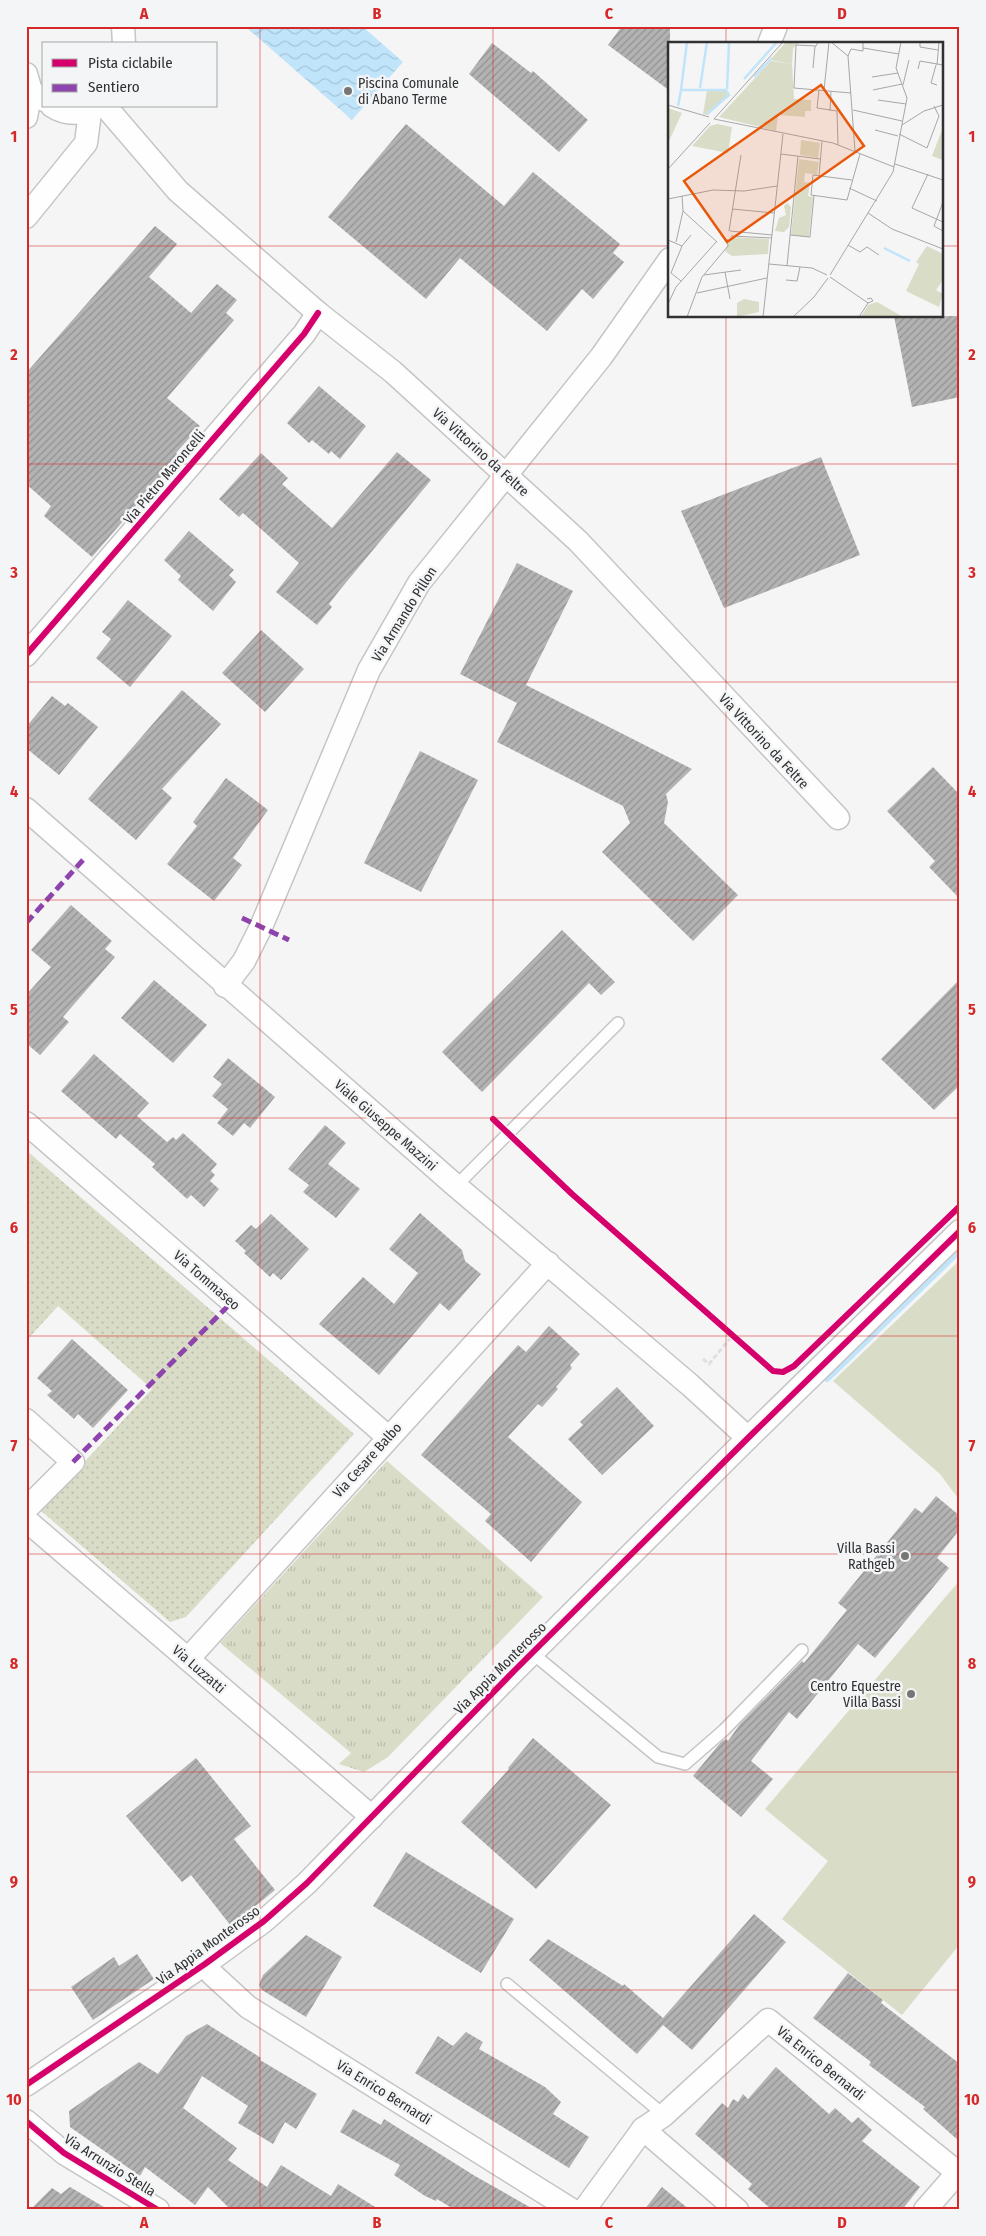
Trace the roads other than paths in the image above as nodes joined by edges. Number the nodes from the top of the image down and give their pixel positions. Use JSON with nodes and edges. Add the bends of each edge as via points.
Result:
{"nodes":[{"id":1,"x":123,"y":26,"type":"edge"},
{"id":2,"x":776,"y":26,"type":"edge"},
{"id":3,"x":124,"y":42,"type":"edge"},
{"id":4,"x":769,"y":42,"type":"edge"},
{"id":5,"x":34,"y":88,"type":"edge"},
{"id":6,"x":55,"y":108,"type":"edge"},
{"id":7,"x":98,"y":108,"type":"edge"},
{"id":8,"x":26,"y":117,"type":"edge"},
{"id":9,"x":26,"y":216,"type":"edge"},
{"id":10,"x":668,"y":262,"type":"edge"},
{"id":11,"x":318,"y":313,"type":"junction"},
{"id":12,"x":505,"y":474,"type":"junction"},
{"id":13,"x":26,"y":656,"type":"edge"},
{"id":14,"x":26,"y":809,"type":"edge"},
{"id":15,"x":838,"y":818,"type":"dead end"},
{"id":16,"x":225,"y":986,"type":"junction"},
{"id":17,"x":618,"y":1024,"type":"dead end"},
{"id":18,"x":26,"y":1123,"type":"edge"},
{"id":19,"x":456,"y":1186,"type":"junction"},
{"id":20,"x":960,"y":1231,"type":"edge"},
{"id":21,"x":548,"y":1264,"type":"junction"},
{"id":22,"x":26,"y":1420,"type":"edge"},
{"id":23,"x":388,"y":1437,"type":"junction"},
{"id":24,"x":748,"y":1438,"type":"junction"},
{"id":25,"x":26,"y":1509,"type":"edge"},
{"id":26,"x":26,"y":1520,"type":"edge"},
{"id":27,"x":802,"y":1650,"type":"dead end"},
{"id":28,"x":538,"y":1658,"type":"junction"},
{"id":29,"x":188,"y":1659,"type":"junction"},
{"id":30,"x":372,"y":1817,"type":"junction"},
{"id":31,"x":205,"y":1964,"type":"junction"},
{"id":32,"x":507,"y":1984,"type":"dead end"},
{"id":33,"x":26,"y":2085,"type":"edge"},
{"id":34,"x":664,"y":2115,"type":"junction"},
{"id":35,"x":26,"y":2121,"type":"edge"},
{"id":36,"x":643,"y":2129,"type":"junction"},
{"id":37,"x":959,"y":2171,"type":"edge"},
{"id":38,"x":158,"y":2210,"type":"edge"},
{"id":39,"x":572,"y":2210,"type":"edge"},
{"id":40,"x":584,"y":2210,"type":"edge"},
{"id":41,"x":737,"y":2210,"type":"edge"},
{"id":42,"x":924,"y":2210,"type":"edge"}],
"edges":[{"from":1,"to":3,"type":"street"},
{"from":2,"to":4,"type":"street"},
{"from":5,"to":8,"type":"street"},
{"from":6,"to":7,"type":"street","via":[[59,111]]},
{"from":7,"to":9,"type":"street","via":[[86,143]]},
{"from":7,"to":11,"type":"street","name":"Via Vittorino da Feltre","via":[[178,191]]},
{"from":10,"to":12,"type":"street","name":"Via Armando Pillon","via":[[601,356]]},
{"from":11,"to":12,"type":"street","name":"Via Vittorino da Feltre","via":[[393,372]]},
{"from":11,"to":13,"type":"street","name":"Via Pietro Maroncelli","via":[[304,334]]},
{"from":12,"to":15,"type":"street","name":"Via Vittorino da Feltre","via":[[578,541]]},
{"from":12,"to":16,"type":"street","name":"Via Armando Pillon","via":[[419,583],[369,670],[261,927],[244,961]]},
{"from":14,"to":16,"type":"street","name":"Viale Giuseppe Mazzini"},
{"from":16,"to":19,"type":"street","name":"Viale Giuseppe Mazzini"},
{"from":17,"to":19,"type":"lane"},
{"from":18,"to":23,"type":"street","name":"Via Tommaseo"},
{"from":19,"to":21,"type":"street","name":"Viale Giuseppe Mazzini"},
{"from":20,"to":24,"type":"street","name":"Via Appia Monterosso"},
{"from":21,"to":23,"type":"street","name":"Via Cesare Balbo"},
{"from":21,"to":24,"type":"street","name":"Viale Giuseppe Mazzini"},
{"from":22,"to":25,"type":"street","via":[[72,1462]]},
{"from":23,"to":29,"type":"street","name":"Via Cesare Balbo"},
{"from":24,"to":28,"type":"street","name":"Via Appia Monterosso"},
{"from":26,"to":29,"type":"street","name":"Via Luzzatti"},
{"from":27,"to":28,"type":"lane","via":[[724,1730],[685,1764],[658,1757]]},
{"from":28,"to":30,"type":"street","name":"Via Appia Monterosso"},
{"from":29,"to":30,"type":"street","name":"Via Luzzatti"},
{"from":30,"to":31,"type":"street","name":"Via Appia Monterosso","via":[[307,1883]]},
{"from":31,"to":33,"type":"street","name":"Via Appia Monterosso"},
{"from":31,"to":39,"type":"street","name":"Via Enrico Bernardi","via":[[248,2007]]},
{"from":32,"to":34,"type":"lane"},
{"from":34,"to":36,"type":"street","name":"Via Enrico Bernardi"},
{"from":34,"to":37,"type":"street","name":"Via Enrico Bernardi","via":[[768,2020]]},
{"from":35,"to":38,"type":"street","name":"Via Arrunzio Stella","via":[[64,2152]]},
{"from":36,"to":40,"type":"street","name":"Via Enrico Bernardi"},
{"from":36,"to":41,"type":"street"},
{"from":37,"to":42,"type":"street"}]}
